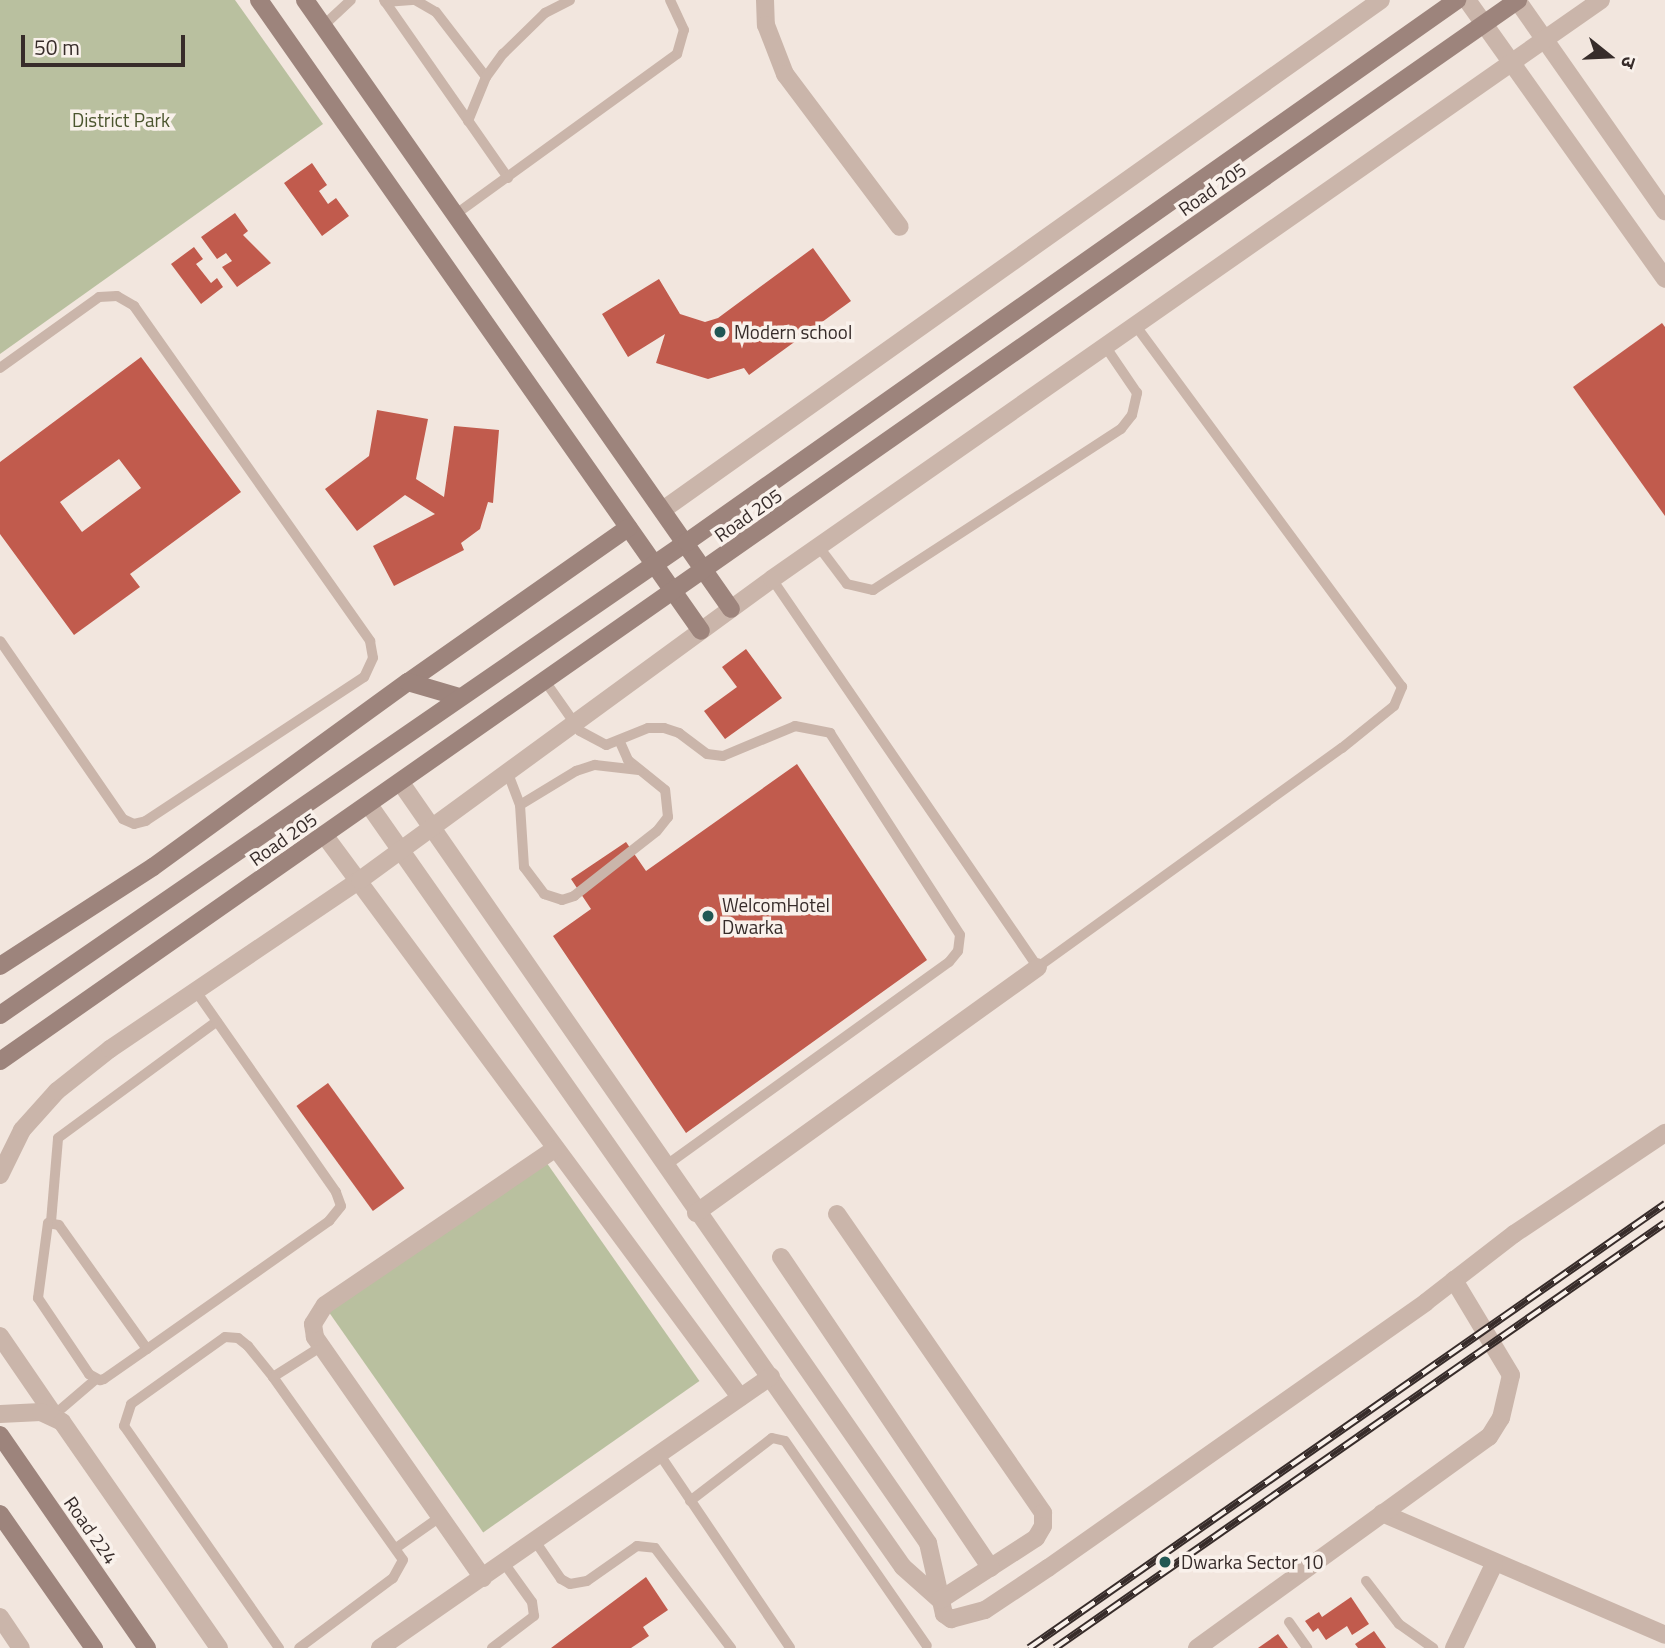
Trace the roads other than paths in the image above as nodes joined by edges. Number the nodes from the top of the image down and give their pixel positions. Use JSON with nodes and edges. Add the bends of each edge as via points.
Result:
{"nodes":[{"id":1,"x":259,"y":0,"type":"edge"},
{"id":2,"x":305,"y":0,"type":"edge"},
{"id":3,"x":351,"y":0,"type":"edge"},
{"id":4,"x":414,"y":0,"type":"edge"},
{"id":5,"x":570,"y":0,"type":"edge"},
{"id":6,"x":670,"y":0,"type":"edge"},
{"id":7,"x":765,"y":0,"type":"edge"},
{"id":8,"x":1381,"y":0,"type":"edge"},
{"id":9,"x":1457,"y":0,"type":"edge"},
{"id":10,"x":1466,"y":0,"type":"edge"},
{"id":11,"x":1518,"y":0,"type":"edge"},
{"id":12,"x":1601,"y":0,"type":"edge"},
{"id":13,"x":384,"y":1,"type":"edge"},
{"id":14,"x":1484,"y":24,"type":"junction"},
{"id":15,"x":323,"y":26,"type":"junction"},
{"id":16,"x":1544,"y":39,"type":"junction"},
{"id":17,"x":1512,"y":60,"type":"junction"},
{"id":18,"x":486,"y":77,"type":"junction"},
{"id":19,"x":468,"y":121,"type":"junction"},
{"id":20,"x":508,"y":178,"type":"junction"},
{"id":21,"x":1665,"y":211,"type":"edge"},
{"id":22,"x":456,"y":214,"type":"junction"},
{"id":23,"x":900,"y":227,"type":"dead end"},
{"id":24,"x":1665,"y":279,"type":"edge"},
{"id":25,"x":1135,"y":325,"type":"junction"},
{"id":26,"x":1105,"y":346,"type":"junction"},
{"id":27,"x":0,"y":368,"type":"edge"},
{"id":28,"x":664,"y":509,"type":"junction"},
{"id":29,"x":628,"y":528,"type":"junction"},
{"id":30,"x":687,"y":542,"type":"junction"},
{"id":31,"x":819,"y":547,"type":"junction"},
{"id":32,"x":652,"y":563,"type":"junction"},
{"id":33,"x":706,"y":570,"type":"junction"},
{"id":34,"x":772,"y":579,"type":"junction"},
{"id":35,"x":672,"y":591,"type":"junction"},
{"id":36,"x":731,"y":609,"type":"junction"},
{"id":37,"x":701,"y":631,"type":"junction"},
{"id":38,"x":0,"y":641,"type":"edge"},
{"id":39,"x":545,"y":681,"type":"junction"},
{"id":40,"x":408,"y":682,"type":"junction"},
{"id":41,"x":459,"y":697,"type":"junction"},
{"id":42,"x":572,"y":722,"type":"junction"},
{"id":43,"x":620,"y":742,"type":"junction"},
{"id":44,"x":507,"y":771,"type":"junction"},
{"id":45,"x":645,"y":771,"type":"junction"},
{"id":46,"x":401,"y":783,"type":"junction"},
{"id":47,"x":369,"y":805,"type":"junction"},
{"id":48,"x":520,"y":805,"type":"junction"},
{"id":49,"x":430,"y":826,"type":"junction"},
{"id":50,"x":325,"y":836,"type":"junction"},
{"id":51,"x":400,"y":850,"type":"junction"},
{"id":52,"x":359,"y":880,"type":"junction"},
{"id":53,"x":0,"y":966,"type":"edge"},
{"id":54,"x":1038,"y":967,"type":"junction"},
{"id":55,"x":196,"y":991,"type":"junction"},
{"id":56,"x":0,"y":1015,"type":"edge"},
{"id":57,"x":217,"y":1021,"type":"junction"},
{"id":58,"x":0,"y":1061,"type":"edge"},
{"id":59,"x":1665,"y":1133,"type":"edge"},
{"id":60,"x":553,"y":1150,"type":"junction"},
{"id":61,"x":664,"y":1167,"type":"junction"},
{"id":62,"x":0,"y":1175,"type":"edge"},
{"id":63,"x":696,"y":1213,"type":"junction"},
{"id":64,"x":836,"y":1214,"type":"dead end"},
{"id":65,"x":51,"y":1222,"type":"junction"},
{"id":66,"x":781,"y":1257,"type":"dead end"},
{"id":67,"x":1454,"y":1280,"type":"junction"},
{"id":68,"x":0,"y":1336,"type":"edge"},
{"id":69,"x":322,"y":1346,"type":"junction"},
{"id":70,"x":147,"y":1349,"type":"junction"},
{"id":71,"x":771,"y":1376,"type":"junction"},
{"id":72,"x":273,"y":1377,"type":"junction"},
{"id":73,"x":96,"y":1379,"type":"junction"},
{"id":74,"x":740,"y":1397,"type":"junction"},
{"id":75,"x":0,"y":1414,"type":"edge"},
{"id":76,"x":54,"y":1415,"type":"junction"},
{"id":77,"x":0,"y":1435,"type":"edge"},
{"id":78,"x":658,"y":1452,"type":"junction"},
{"id":79,"x":690,"y":1501,"type":"junction"},
{"id":80,"x":1382,"y":1513,"type":"junction"},
{"id":81,"x":0,"y":1514,"type":"edge"},
{"id":82,"x":440,"y":1517,"type":"junction"},
{"id":83,"x":535,"y":1541,"type":"junction"},
{"id":84,"x":396,"y":1548,"type":"junction"},
{"id":85,"x":504,"y":1563,"type":"junction"},
{"id":86,"x":1494,"y":1564,"type":"junction"},
{"id":87,"x":991,"y":1568,"type":"junction"},
{"id":88,"x":483,"y":1578,"type":"junction"},
{"id":89,"x":1366,"y":1581,"type":"dead end"},
{"id":90,"x":940,"y":1600,"type":"junction"},
{"id":91,"x":0,"y":1617,"type":"edge"},
{"id":92,"x":1289,"y":1622,"type":"dead end"},
{"id":93,"x":1665,"y":1635,"type":"edge"},
{"id":94,"x":400,"y":1642,"type":"edge"},
{"id":95,"x":927,"y":1646,"type":"dead end"},
{"id":96,"x":21,"y":1648,"type":"edge"},
{"id":97,"x":93,"y":1648,"type":"edge"},
{"id":98,"x":147,"y":1648,"type":"edge"},
{"id":99,"x":219,"y":1648,"type":"edge"},
{"id":100,"x":279,"y":1648,"type":"edge"},
{"id":101,"x":299,"y":1648,"type":"edge"},
{"id":102,"x":380,"y":1648,"type":"edge"},
{"id":103,"x":492,"y":1648,"type":"edge"},
{"id":104,"x":731,"y":1648,"type":"edge"},
{"id":105,"x":790,"y":1648,"type":"edge"},
{"id":106,"x":1197,"y":1648,"type":"edge"},
{"id":107,"x":1307,"y":1648,"type":"edge"},
{"id":108,"x":1433,"y":1648,"type":"edge"},
{"id":109,"x":1454,"y":1648,"type":"edge"}],
"edges":[{"from":1,"to":29,"type":"main road"},
{"from":2,"to":15,"type":"main road"},
{"from":3,"to":15,"type":"lane"},
{"from":4,"to":13,"type":"lane"},
{"from":4,"to":18,"type":"lane","via":[[436,12]]},
{"from":5,"to":18,"type":"lane","via":[[524,31]]},
{"from":6,"to":20,"type":"lane","via":[[684,30],[677,54]]},
{"from":7,"to":23,"type":"street","via":[[766,25],[785,75]]},
{"from":8,"to":28,"type":"street"},
{"from":9,"to":30,"type":"main road","name":"Road 205"},
{"from":10,"to":14,"type":"street"},
{"from":11,"to":14,"type":"main road","name":"Road 205"},
{"from":11,"to":16,"type":"street"},
{"from":12,"to":16,"type":"street"},
{"from":13,"to":19,"type":"lane"},
{"from":14,"to":17,"type":"street"},
{"from":14,"to":33,"type":"main road","name":"Road 205"},
{"from":15,"to":22,"type":"main road"},
{"from":16,"to":17,"type":"street"},
{"from":16,"to":21,"type":"street"},
{"from":17,"to":24,"type":"street"},
{"from":17,"to":25,"type":"street"},
{"from":18,"to":19,"type":"lane"},
{"from":19,"to":20,"type":"lane"},
{"from":20,"to":22,"type":"lane"},
{"from":22,"to":28,"type":"main road"},
{"from":25,"to":26,"type":"street"},
{"from":25,"to":54,"type":"lane","via":[[1402,687],[1394,706],[1342,748]]},
{"from":26,"to":31,"type":"street"},
{"from":26,"to":31,"type":"lane","via":[[1137,393],[1132,415],[1121,429],[873,590],[847,584]]},
{"from":27,"to":38,"type":"lane","via":[[99,297],[117,296],[134,306],[370,641],[373,658],[364,677],[146,821],[134,824],[123,819]]},
{"from":28,"to":30,"type":"main road"},
{"from":29,"to":32,"type":"main road"},
{"from":29,"to":40,"type":"main road"},
{"from":30,"to":32,"type":"main road","name":"Road 205"},
{"from":30,"to":33,"type":"main road"},
{"from":31,"to":34,"type":"street"},
{"from":32,"to":35,"type":"main road"},
{"from":32,"to":41,"type":"main road","name":"Road 205"},
{"from":33,"to":35,"type":"main road","name":"Road 205"},
{"from":33,"to":36,"type":"main road"},
{"from":34,"to":36,"type":"street"},
{"from":34,"to":54,"type":"lane"},
{"from":35,"to":37,"type":"main road"},
{"from":35,"to":39,"type":"main road","name":"Road 205"},
{"from":36,"to":37,"type":"street"},
{"from":37,"to":42,"type":"street"},
{"from":39,"to":42,"type":"lane"},
{"from":39,"to":46,"type":"main road","name":"Road 205"},
{"from":40,"to":41,"type":"main road"},
{"from":40,"to":53,"type":"main road","via":[[153,867]]},
{"from":41,"to":56,"type":"main road","name":"Road 205"},
{"from":42,"to":43,"type":"lane","via":[[592,740],[606,745]]},
{"from":42,"to":44,"type":"street"},
{"from":43,"to":45,"type":"lane","via":[[628,760]]},
{"from":43,"to":61,"type":"lane","via":[[649,729],[664,728],[707,754],[723,756],[795,726],[830,733],[960,935],[958,951],[949,962]]},
{"from":44,"to":48,"type":"lane"},
{"from":44,"to":49,"type":"street"},
{"from":45,"to":48,"type":"lane","via":[[595,765],[576,771]]},
{"from":45,"to":48,"type":"lane","via":[[660,782],[668,799],[663,825],[574,896],[562,900],[544,894],[524,867]]},
{"from":46,"to":47,"type":"main road","name":"Road 205"},
{"from":46,"to":49,"type":"street"},
{"from":47,"to":50,"type":"main road","name":"Road 205"},
{"from":47,"to":51,"type":"street"},
{"from":49,"to":51,"type":"street"},
{"from":49,"to":61,"type":"street"},
{"from":50,"to":52,"type":"street"},
{"from":50,"to":58,"type":"main road","name":"Road 205"},
{"from":51,"to":52,"type":"street"},
{"from":51,"to":71,"type":"street"},
{"from":52,"to":55,"type":"street"},
{"from":52,"to":60,"type":"street"},
{"from":54,"to":63,"type":"street"},
{"from":55,"to":57,"type":"lane"},
{"from":55,"to":62,"type":"street","via":[[57,1091],[22,1130]]},
{"from":57,"to":65,"type":"lane","via":[[58,1138]]},
{"from":57,"to":70,"type":"lane","via":[[336,1192],[341,1206],[329,1222]]},
{"from":59,"to":67,"type":"street"},
{"from":60,"to":69,"type":"street","via":[[325,1305],[313,1324]]},
{"from":60,"to":74,"type":"street"},
{"from":61,"to":63,"type":"street"},
{"from":63,"to":90,"type":"street","via":[[928,1543]]},
{"from":64,"to":87,"type":"street","via":[[1042,1513],[1043,1525],[1036,1538]]},
{"from":65,"to":70,"type":"lane","via":[[59,1226]]},
{"from":65,"to":73,"type":"lane","via":[[44,1230],[38,1298]]},
{"from":66,"to":87,"type":"street"},
{"from":67,"to":80,"type":"street","via":[[1505,1358],[1511,1374],[1509,1392],[1489,1437]]},
{"from":67,"to":90,"type":"street","via":[[985,1610],[951,1619]]},
{"from":68,"to":76,"type":"street"},
{"from":69,"to":72,"type":"lane"},
{"from":69,"to":82,"type":"street"},
{"from":70,"to":73,"type":"lane","via":[[104,1379]]},
{"from":71,"to":74,"type":"street"},
{"from":71,"to":90,"type":"street","via":[[903,1567]]},
{"from":72,"to":84,"type":"lane"},
{"from":72,"to":100,"type":"lane","via":[[248,1346],[225,1336],[131,1404],[123,1420]]},
{"from":73,"to":76,"type":"lane"},
{"from":74,"to":78,"type":"street"},
{"from":75,"to":76,"type":"street"},
{"from":76,"to":99,"type":"street"},
{"from":77,"to":98,"type":"main road","name":"Road 224"},
{"from":78,"to":79,"type":"lane"},
{"from":78,"to":83,"type":"street"},
{"from":79,"to":95,"type":"lane","via":[[772,1438],[785,1441]]},
{"from":79,"to":105,"type":"lane"},
{"from":80,"to":86,"type":"street"},
{"from":80,"to":106,"type":"street"},
{"from":81,"to":97,"type":"main road"},
{"from":82,"to":84,"type":"lane"},
{"from":82,"to":88,"type":"street"},
{"from":83,"to":85,"type":"street"},
{"from":83,"to":104,"type":"lane","via":[[561,1579],[570,1584],[587,1581],[637,1546],[655,1548]]},
{"from":84,"to":101,"type":"lane","via":[[403,1560],[393,1578]]},
{"from":85,"to":88,"type":"street"},
{"from":85,"to":103,"type":"lane","via":[[532,1602],[534,1616]]},
{"from":86,"to":93,"type":"street"},
{"from":86,"to":109,"type":"street"},
{"from":87,"to":90,"type":"street"},
{"from":88,"to":94,"type":"street"},
{"from":89,"to":108,"type":"lane","via":[[1399,1624]]},
{"from":91,"to":96,"type":"street"},
{"from":92,"to":107,"type":"lane"},
{"from":94,"to":102,"type":"street"}]}
